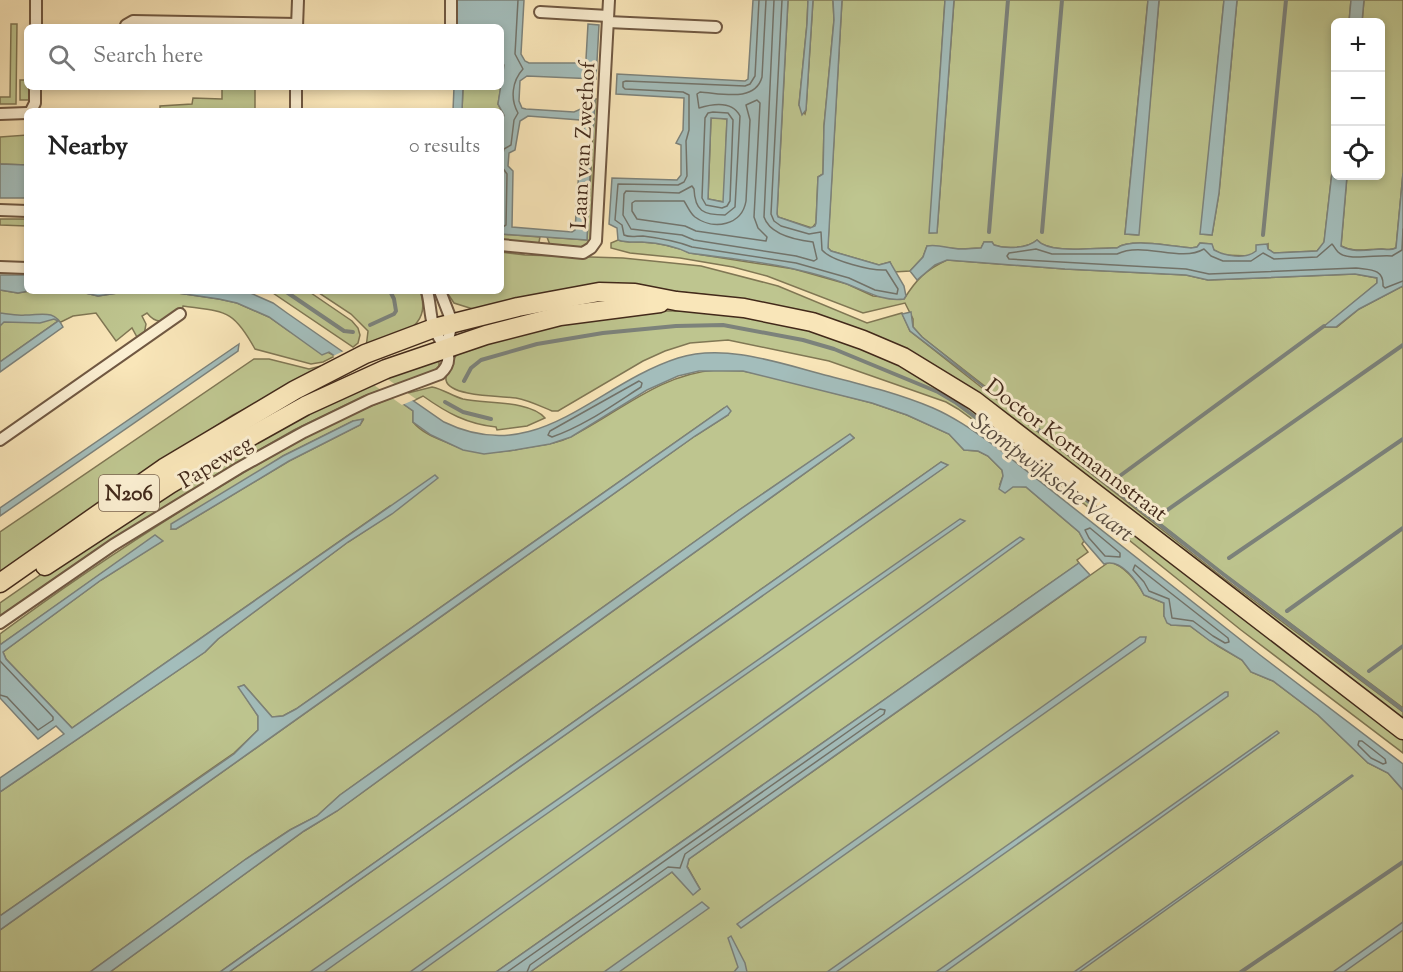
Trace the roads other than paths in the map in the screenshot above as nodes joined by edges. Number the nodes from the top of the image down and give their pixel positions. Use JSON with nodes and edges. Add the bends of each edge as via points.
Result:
{"nodes":[{"id":1,"x":36,"y":0,"type":"edge"},
{"id":2,"x":298,"y":0,"type":"edge"},
{"id":3,"x":452,"y":0,"type":"edge"},
{"id":4,"x":609,"y":0,"type":"edge"},
{"id":5,"x":540,"y":12,"type":"dead end"},
{"id":6,"x":608,"y":19,"type":"junction"},
{"id":7,"x":36,"y":24,"type":"edge"},
{"id":8,"x":128,"y":24,"type":"edge"},
{"id":9,"x":256,"y":24,"type":"edge"},
{"id":10,"x":297,"y":24,"type":"edge"},
{"id":11,"x":451,"y":24,"type":"edge"},
{"id":12,"x":716,"y":27,"type":"dead end"},
{"id":13,"x":35,"y":90,"type":"edge"},
{"id":14,"x":296,"y":90,"type":"edge"},
{"id":15,"x":32,"y":108,"type":"edge"},
{"id":16,"x":296,"y":108,"type":"edge"},
{"id":17,"x":24,"y":113,"type":"edge"},
{"id":18,"x":0,"y":114,"type":"edge"},
{"id":19,"x":0,"y":210,"type":"edge"},
{"id":20,"x":24,"y":211,"type":"edge"},
{"id":21,"x":504,"y":245,"type":"edge"},
{"id":22,"x":0,"y":267,"type":"edge"},
{"id":23,"x":24,"y":268,"type":"edge"},
{"id":24,"x":428,"y":294,"type":"edge"},
{"id":25,"x":441,"y":294,"type":"edge"},
{"id":26,"x":676,"y":300,"type":"junction"},
{"id":27,"x":180,"y":314,"type":"dead end"},
{"id":28,"x":452,"y":322,"type":"junction"},
{"id":29,"x":434,"y":328,"type":"junction"},
{"id":30,"x":446,"y":349,"type":"junction"},
{"id":31,"x":0,"y":440,"type":"edge"},
{"id":32,"x":0,"y":583,"type":"edge"},
{"id":33,"x":0,"y":597,"type":"edge"},
{"id":34,"x":0,"y":623,"type":"edge"},
{"id":35,"x":1403,"y":730,"type":"edge"}],
"edges":[{"from":1,"to":7,"type":"street"},
{"from":2,"to":10,"type":"street"},
{"from":3,"to":11,"type":"street"},
{"from":4,"to":6,"type":"street","name":"Laan van Zwethof"},
{"from":5,"to":6,"type":"street"},
{"from":6,"to":12,"type":"street"},
{"from":6,"to":21,"type":"street","name":"Laan van Zwethof","via":[[597,241],[583,253]]},
{"from":8,"to":9,"type":"street"},
{"from":13,"to":15,"type":"street"},
{"from":14,"to":16,"type":"street"},
{"from":17,"to":18,"type":"street"},
{"from":19,"to":20,"type":"street"},
{"from":22,"to":23,"type":"street"},
{"from":24,"to":29,"type":"street"},
{"from":25,"to":28,"type":"street"},
{"from":26,"to":28,"type":"main road","name":"Doctor Kortmannstraat","number":"N206","via":[[599,292]]},
{"from":26,"to":30,"type":"main road","name":"Doctor Kortmannstraat","number":"N206","via":[[560,316]]},
{"from":26,"to":35,"type":"main road","name":"Doctor Kortmannstraat","number":"N206","via":[[812,322],[863,339],[938,377],[975,401]]},
{"from":27,"to":31,"type":"street"},
{"from":28,"to":29,"type":"main road","name":"Doctor Kortmannstraat","number":"N206"},
{"from":28,"to":30,"type":"street"},
{"from":29,"to":30,"type":"street"},
{"from":29,"to":32,"type":"main road","number":"N206","via":[[365,354],[261,409],[164,468]]},
{"from":30,"to":33,"type":"main road","number":"N206","via":[[386,369],[305,406],[170,484]]},
{"from":30,"to":34,"type":"street","name":"Papeweg","via":[[448,361],[435,377],[386,394],[238,468],[113,545]]}]}
